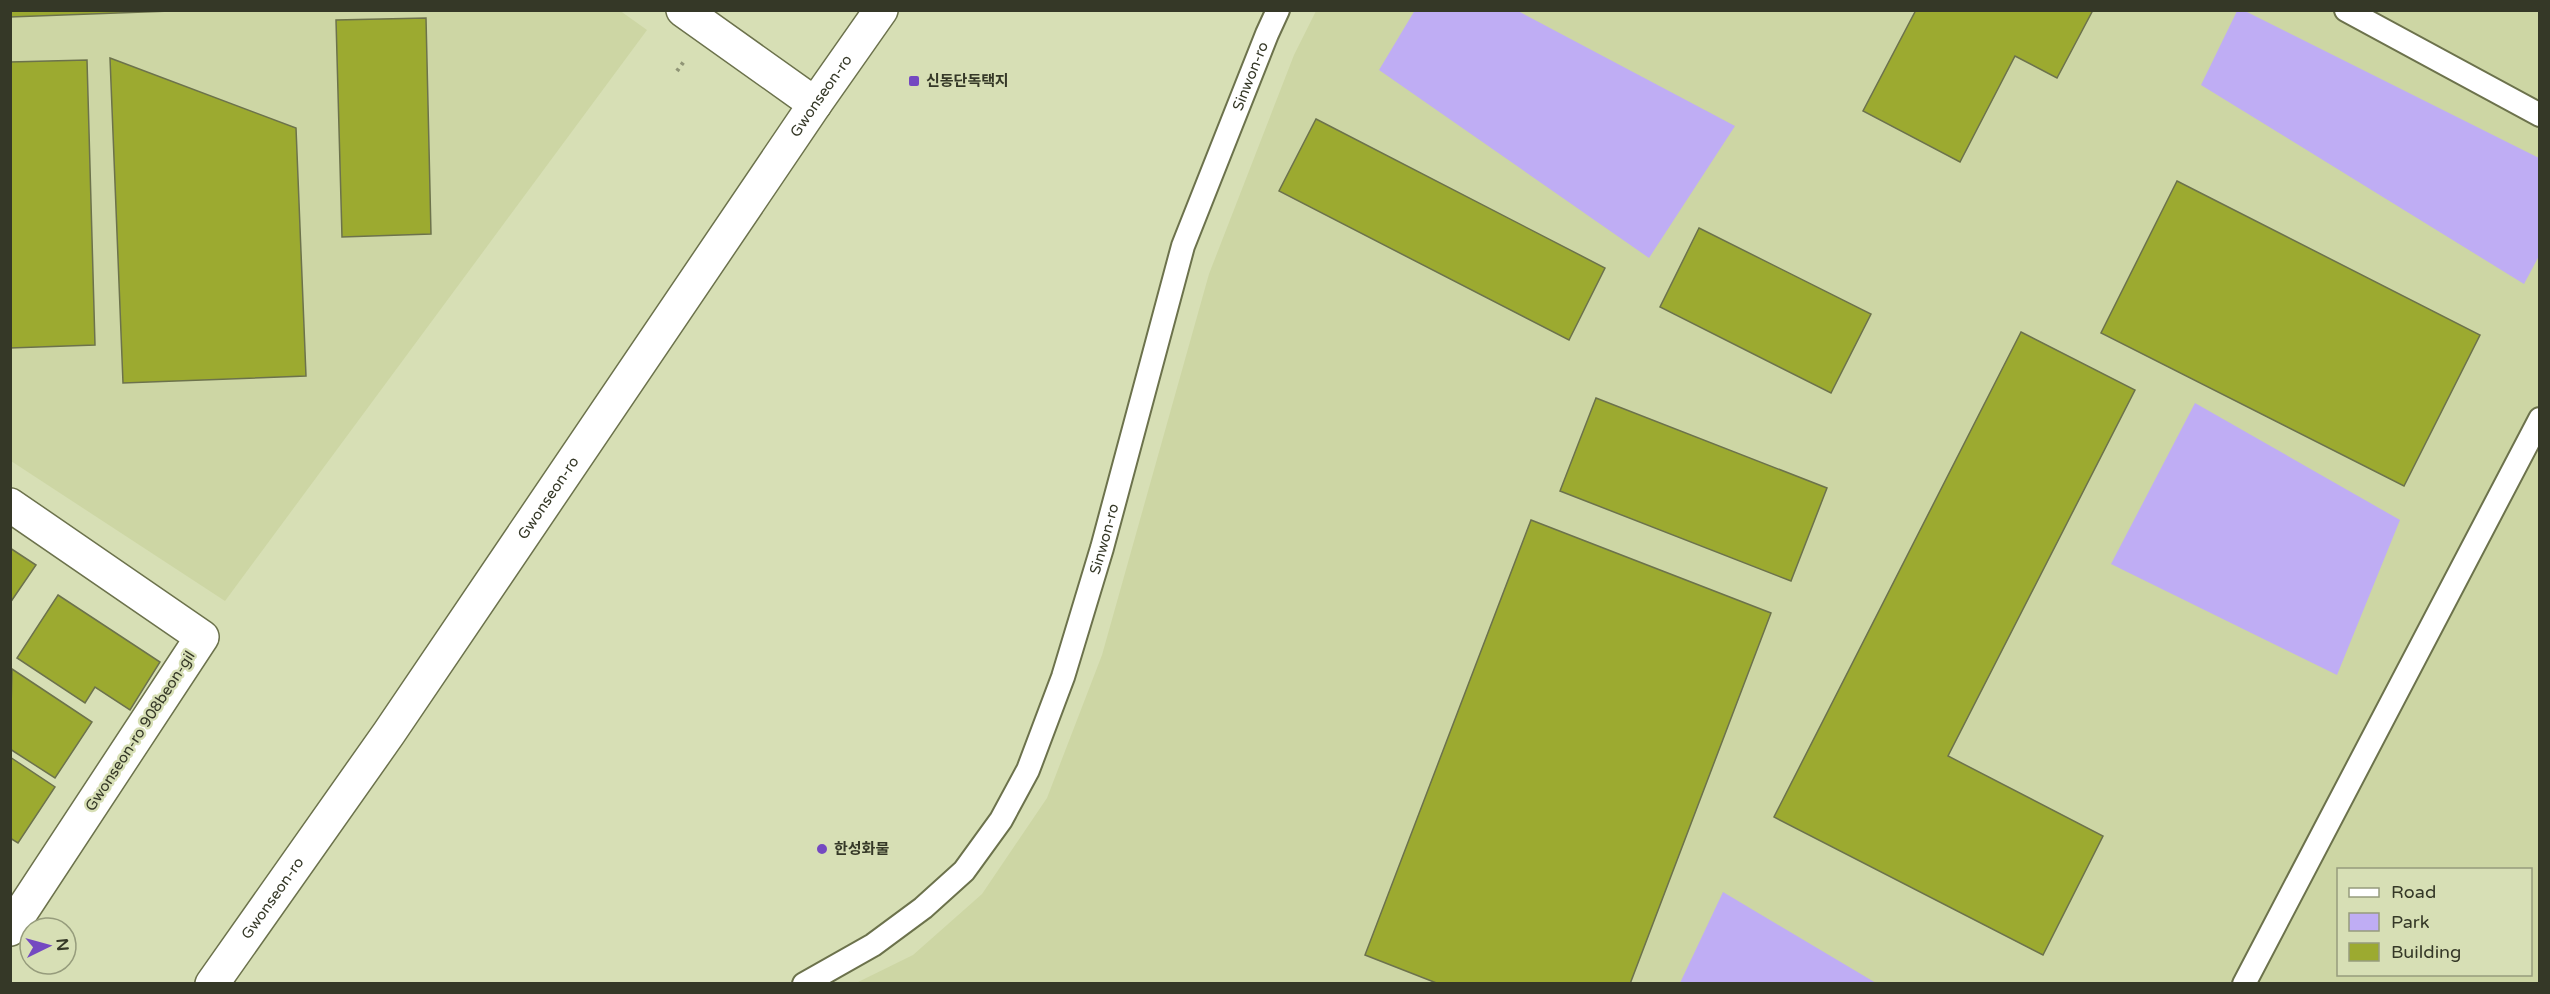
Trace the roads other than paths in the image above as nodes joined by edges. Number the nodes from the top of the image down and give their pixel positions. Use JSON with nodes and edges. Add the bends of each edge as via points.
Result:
{"nodes":[{"id":1,"x":683,"y":10,"type":"edge"},
{"id":2,"x":881,"y":10,"type":"edge"},
{"id":3,"x":1278,"y":10,"type":"edge"},
{"id":4,"x":2346,"y":10,"type":"edge"},
{"id":5,"x":815,"y":104,"type":"junction"},
{"id":6,"x":2540,"y":115,"type":"edge"},
{"id":7,"x":2540,"y":420,"type":"edge"},
{"id":8,"x":10,"y":506,"type":"edge"},
{"id":9,"x":10,"y":929,"type":"edge"},
{"id":10,"x":212,"y":984,"type":"edge"},
{"id":11,"x":804,"y":984,"type":"edge"},
{"id":12,"x":2244,"y":984,"type":"edge"}],
"edges":[{"from":1,"to":5,"type":"street"},
{"from":2,"to":5,"type":"street","name":"Gwonseon-ro"},
{"from":3,"to":11,"type":"lane","name":"Sinwon-ro","via":[[1183,246],[1099,559],[1063,677],[1028,770],[1001,820],[964,871],[873,945]]},
{"from":4,"to":6,"type":"lane"},
{"from":5,"to":10,"type":"street","name":"Gwonseon-ro","via":[[389,733]]},
{"from":7,"to":12,"type":"lane"},
{"from":8,"to":9,"type":"street","name":"Gwonseon-ro 908beon-gil","via":[[202,637]]}]}
